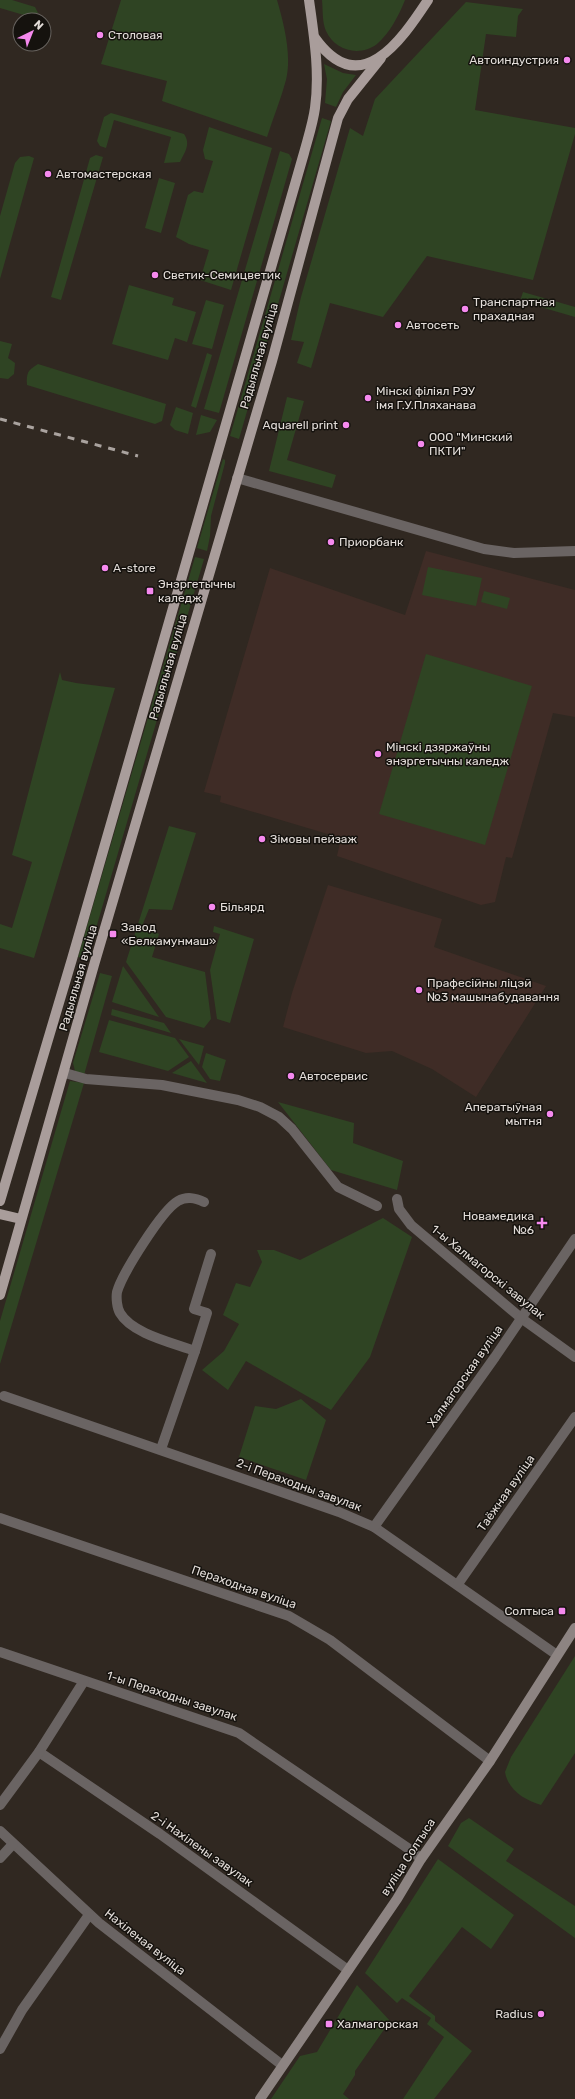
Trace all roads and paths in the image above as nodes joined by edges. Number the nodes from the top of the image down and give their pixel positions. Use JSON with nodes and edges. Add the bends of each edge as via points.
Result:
{"nodes":[{"id":1,"x":309,"y":0,"type":"edge"},
{"id":2,"x":428,"y":0,"type":"edge"},
{"id":3,"x":314,"y":36,"type":"junction"},
{"id":4,"x":381,"y":58,"type":"junction"},
{"id":5,"x":237,"y":478,"type":"junction"},
{"id":6,"x":575,"y":551,"type":"edge"},
{"id":7,"x":65,"y":1073,"type":"junction"},
{"id":8,"x":396,"y":1199,"type":"dead end"},
{"id":9,"x":0,"y":1201,"type":"edge"},
{"id":10,"x":204,"y":1202,"type":"dead end"},
{"id":11,"x":377,"y":1206,"type":"dead end"},
{"id":12,"x":0,"y":1214,"type":"edge"},
{"id":13,"x":21,"y":1219,"type":"junction"},
{"id":14,"x":575,"y":1239,"type":"edge"},
{"id":15,"x":211,"y":1254,"type":"dead end"},
{"id":16,"x":0,"y":1295,"type":"edge"},
{"id":17,"x":521,"y":1318,"type":"junction"},
{"id":18,"x":196,"y":1351,"type":"junction"},
{"id":19,"x":575,"y":1357,"type":"edge"},
{"id":20,"x":4,"y":1396,"type":"dead end"},
{"id":21,"x":575,"y":1417,"type":"edge"},
{"id":22,"x":161,"y":1449,"type":"junction"},
{"id":23,"x":0,"y":1518,"type":"edge"},
{"id":24,"x":374,"y":1527,"type":"junction"},
{"id":25,"x":458,"y":1584,"type":"junction"},
{"id":26,"x":575,"y":1628,"type":"edge"},
{"id":27,"x":0,"y":1652,"type":"edge"},
{"id":28,"x":557,"y":1655,"type":"junction"},
{"id":29,"x":84,"y":1681,"type":"junction"},
{"id":30,"x":38,"y":1752,"type":"junction"},
{"id":31,"x":490,"y":1761,"type":"junction"},
{"id":32,"x":0,"y":1805,"type":"edge"},
{"id":33,"x":0,"y":1831,"type":"edge"},
{"id":34,"x":13,"y":1844,"type":"junction"},
{"id":35,"x":0,"y":1858,"type":"edge"},
{"id":36,"x":421,"y":1859,"type":"junction"},
{"id":37,"x":89,"y":1915,"type":"junction"},
{"id":38,"x":348,"y":1970,"type":"junction"},
{"id":39,"x":0,"y":2049,"type":"edge"},
{"id":40,"x":282,"y":2065,"type":"junction"},
{"id":41,"x":260,"y":2099,"type":"edge"}],
"edges":[{"from":1,"to":3,"type":"main road","name":"Радыяльная вуліца"},
{"from":2,"to":4,"type":"main road","name":"Радыяльная вуліца","via":[[398,41]]},
{"from":3,"to":4,"type":"main road","via":[[324,51],[346,64],[362,65]]},
{"from":3,"to":9,"type":"main road","name":"Радыяльная вуліца","via":[[317,92],[304,153]]},
{"from":4,"to":5,"type":"main road","name":"Радыяльная вуліца","via":[[348,99],[338,118],[272,361]]},
{"from":5,"to":6,"type":"street","via":[[484,549],[514,553]]},
{"from":5,"to":7,"type":"main road","name":"Радыяльная вуліца","via":[[96,958]]},
{"from":7,"to":11,"type":"street","via":[[86,1079],[162,1085],[238,1100],[260,1107],[279,1117],[292,1129],[338,1188]]},
{"from":7,"to":13,"type":"main road","name":"Радыяльная вуліца"},
{"from":8,"to":17,"type":"street","name":"1-ы Халмагорскі завулак","via":[[399,1209],[411,1225]]},
{"from":10,"to":18,"type":"street","via":[[186,1198],[165,1213],[134,1257],[117,1292],[120,1313],[128,1322],[144,1332]]},
{"from":12,"to":13,"type":"main road"},
{"from":13,"to":16,"type":"main road","name":"Радыяльная вуліца"},
{"from":14,"to":17,"type":"street","name":"Халмагорская вуліца"},
{"from":15,"to":18,"type":"street","via":[[194,1309],[206,1313]]},
{"from":17,"to":19,"type":"street","name":"1-ы Халмагорскі завулак"},
{"from":17,"to":24,"type":"street","name":"Халмагорская вуліца"},
{"from":18,"to":22,"type":"street"},
{"from":20,"to":22,"type":"street","name":"2-і Пераходны завулак"},
{"from":21,"to":25,"type":"street","name":"Таёжная вуліца"},
{"from":22,"to":24,"type":"street","name":"2-і Пераходны завулак","via":[[339,1512]]},
{"from":23,"to":31,"type":"street","name":"Пераходная вуліца","via":[[289,1616],[330,1640]]},
{"from":24,"to":25,"type":"street","name":"2-і Пераходны завулак"},
{"from":25,"to":28,"type":"street","name":"2-і Пераходны завулак"},
{"from":26,"to":28,"type":"main road","name":"вуліца Солтыса"},
{"from":27,"to":29,"type":"street","name":"1-ы Пераходны завулак"},
{"from":28,"to":31,"type":"main road","name":"вуліца Солтыса"},
{"from":29,"to":30,"type":"street"},
{"from":29,"to":36,"type":"street","name":"1-ы Пераходны завулак","via":[[240,1733]]},
{"from":30,"to":32,"type":"street"},
{"from":30,"to":38,"type":"street","name":"2-і Нахілены завулак","via":[[160,1834]]},
{"from":31,"to":36,"type":"main road","name":"вуліца Солтыса"},
{"from":33,"to":34,"type":"street","name":"Нахіленая вуліца"},
{"from":34,"to":35,"type":"street"},
{"from":34,"to":37,"type":"street","name":"Нахіленая вуліца"},
{"from":36,"to":38,"type":"main road","name":"вуліца Солтыса","via":[[397,1900]]},
{"from":37,"to":39,"type":"street","via":[[22,2010]]},
{"from":37,"to":40,"type":"street","name":"Нахіленая вуліца"},
{"from":38,"to":40,"type":"main road","name":"вуліца Солтыса"},
{"from":40,"to":41,"type":"main road","name":"вуліца Солтыса"}]}
